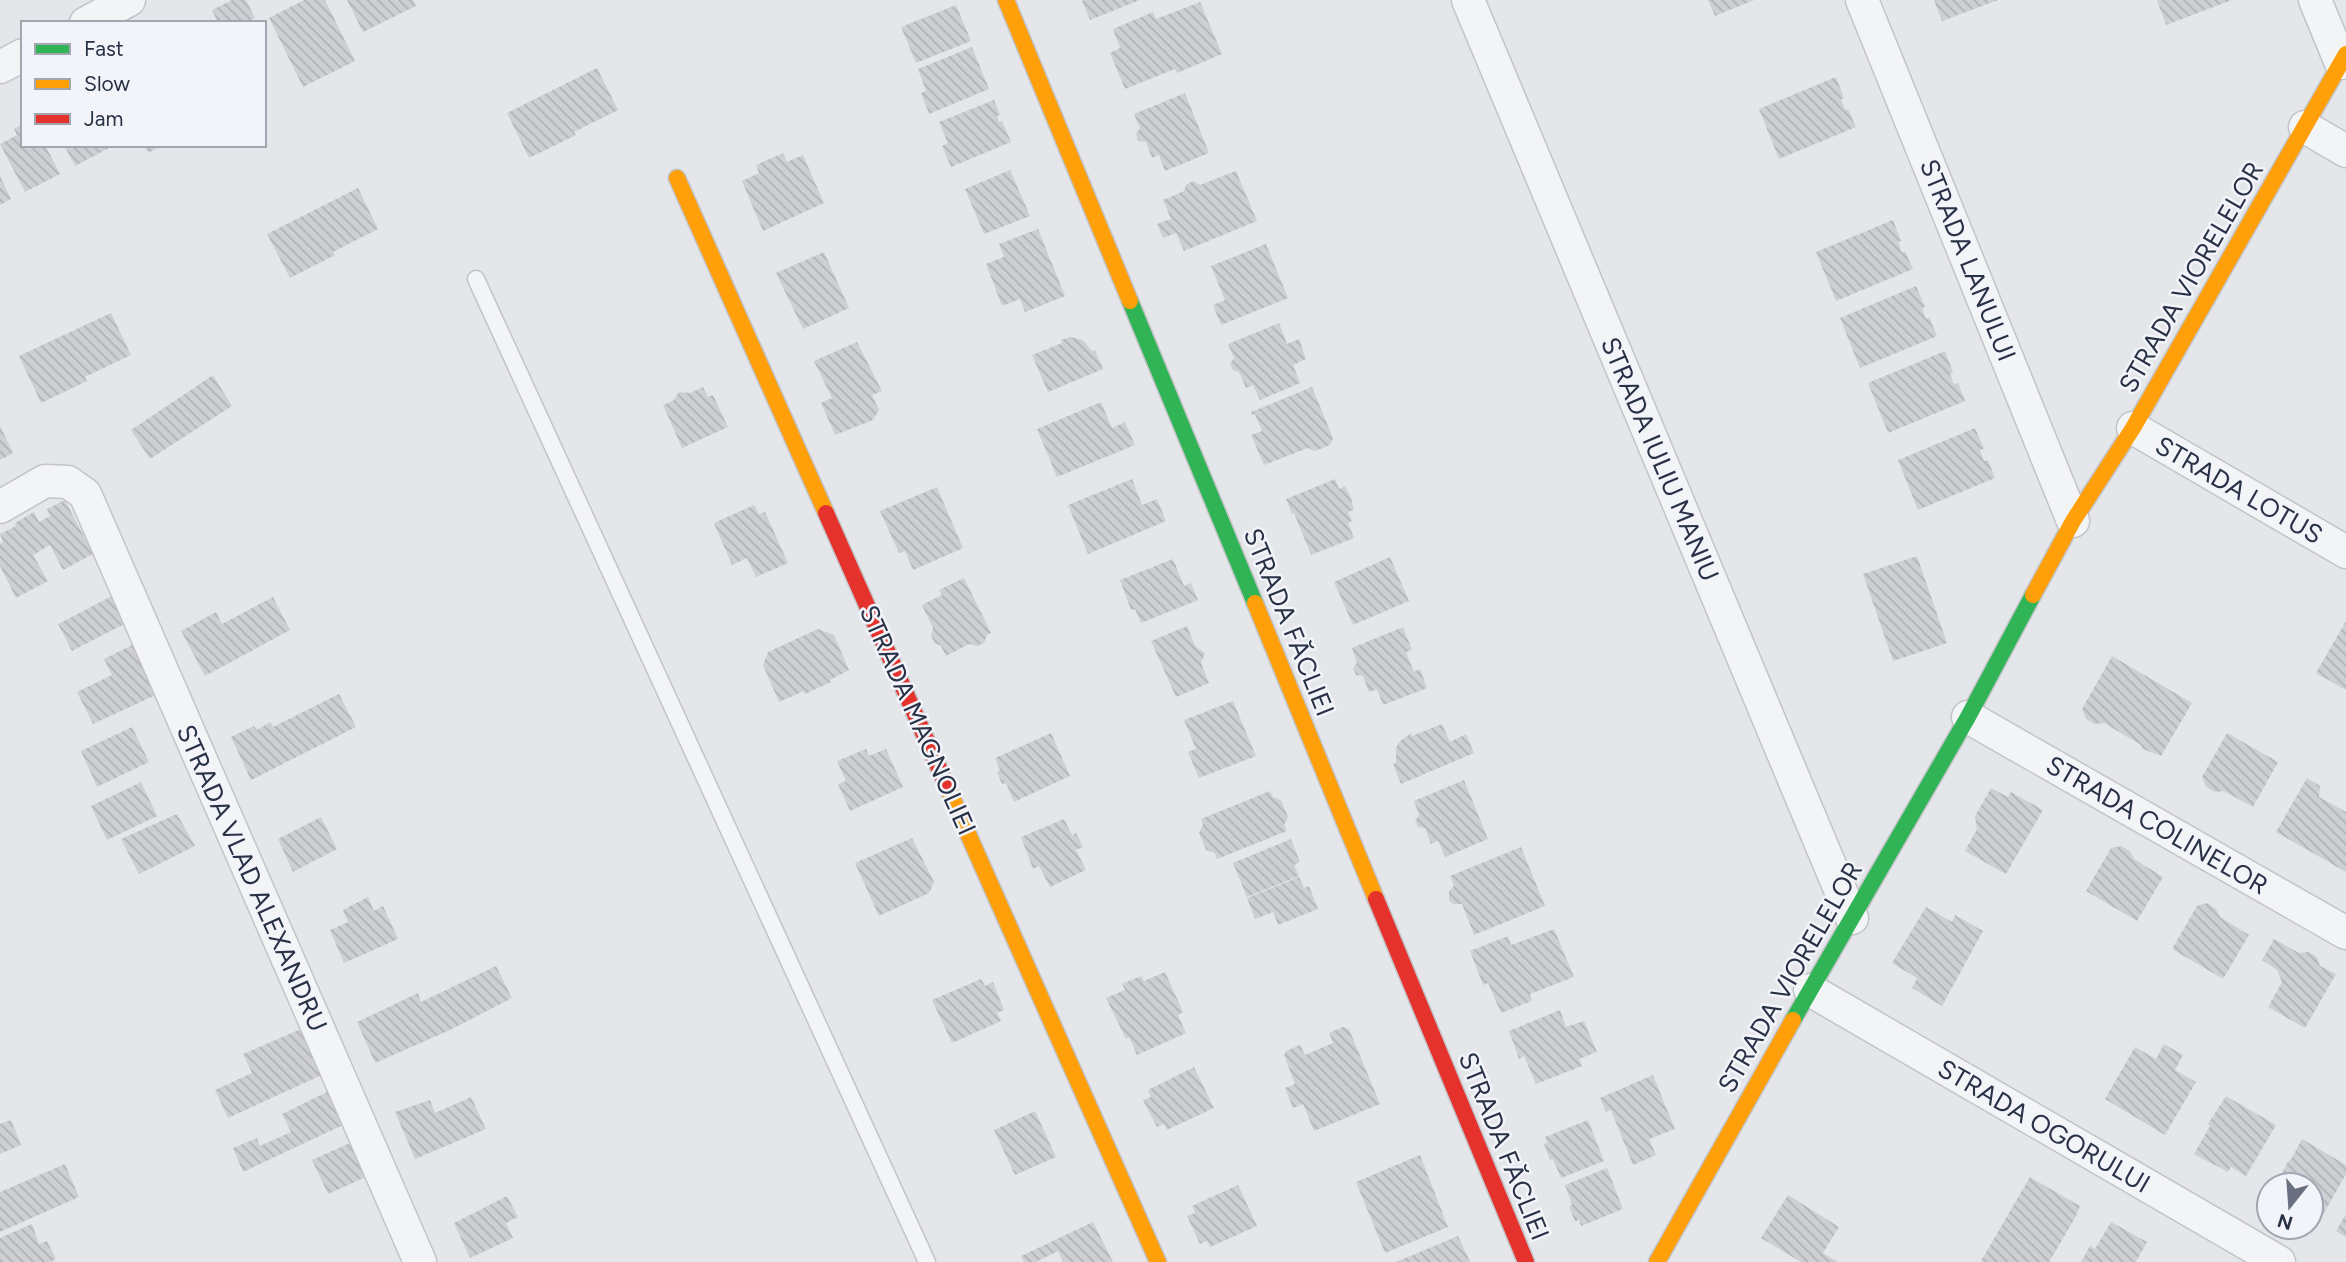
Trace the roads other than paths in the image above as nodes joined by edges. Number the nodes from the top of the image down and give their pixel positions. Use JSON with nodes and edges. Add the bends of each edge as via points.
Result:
{"nodes":[{"id":1,"x":130,"y":0,"type":"edge"},
{"id":2,"x":1006,"y":0,"type":"edge"},
{"id":3,"x":1468,"y":0,"type":"edge"},
{"id":4,"x":1863,"y":0,"type":"edge"},
{"id":5,"x":2315,"y":0,"type":"edge"},
{"id":6,"x":90,"y":21,"type":"edge"},
{"id":7,"x":21,"y":56,"type":"edge"},
{"id":8,"x":2343,"y":58,"type":"edge"},
{"id":9,"x":0,"y":67,"type":"edge"},
{"id":10,"x":2305,"y":128,"type":"junction"},
{"id":11,"x":2346,"y":151,"type":"edge"},
{"id":12,"x":677,"y":178,"type":"dead end"},
{"id":13,"x":476,"y":279,"type":"dead end"},
{"id":14,"x":2133,"y":428,"type":"junction"},
{"id":15,"x":0,"y":507,"type":"edge"},
{"id":16,"x":2073,"y":521,"type":"junction"},
{"id":17,"x":2346,"y":552,"type":"edge"},
{"id":18,"x":1968,"y":717,"type":"junction"},
{"id":19,"x":1852,"y":918,"type":"junction"},
{"id":20,"x":2346,"y":933,"type":"edge"},
{"id":21,"x":1810,"y":990,"type":"junction"},
{"id":22,"x":420,"y":1262,"type":"edge"},
{"id":23,"x":927,"y":1262,"type":"edge"},
{"id":24,"x":1158,"y":1262,"type":"edge"},
{"id":25,"x":1526,"y":1262,"type":"edge"},
{"id":26,"x":1657,"y":1262,"type":"edge"},
{"id":27,"x":2279,"y":1262,"type":"edge"}],
"edges":[{"from":1,"to":6,"type":"street"},
{"from":2,"to":25,"type":"street","name":"STRADA FĂCLIEI"},
{"from":3,"to":19,"type":"street","name":"STRADA IULIU MANIU"},
{"from":4,"to":16,"type":"street","name":"STRADA LANULUI"},
{"from":5,"to":8,"type":"street"},
{"from":7,"to":9,"type":"street"},
{"from":8,"to":10,"type":"street","name":"STRADA VIORELELOR"},
{"from":10,"to":11,"type":"street"},
{"from":10,"to":14,"type":"street","name":"STRADA VIORELELOR"},
{"from":12,"to":24,"type":"street","name":"STRADA MAGNOLIEI"},
{"from":13,"to":23,"type":"lane"},
{"from":14,"to":16,"type":"street","name":"STRADA VIORELELOR"},
{"from":14,"to":17,"type":"street","name":"STRADA LOTUS"},
{"from":15,"to":22,"type":"street","name":"STRADA VLAD ALEXANDRU","via":[[45,481],[68,482],[85,494]]},
{"from":16,"to":18,"type":"street","name":"STRADA VIORELELOR"},
{"from":18,"to":19,"type":"street","name":"STRADA VIORELELOR"},
{"from":18,"to":20,"type":"street","name":"STRADA COLINELOR"},
{"from":19,"to":21,"type":"street","name":"STRADA VIORELELOR"},
{"from":21,"to":26,"type":"street","name":"STRADA VIORELELOR"},
{"from":21,"to":27,"type":"street","name":"STRADA OGORULUI"}]}
